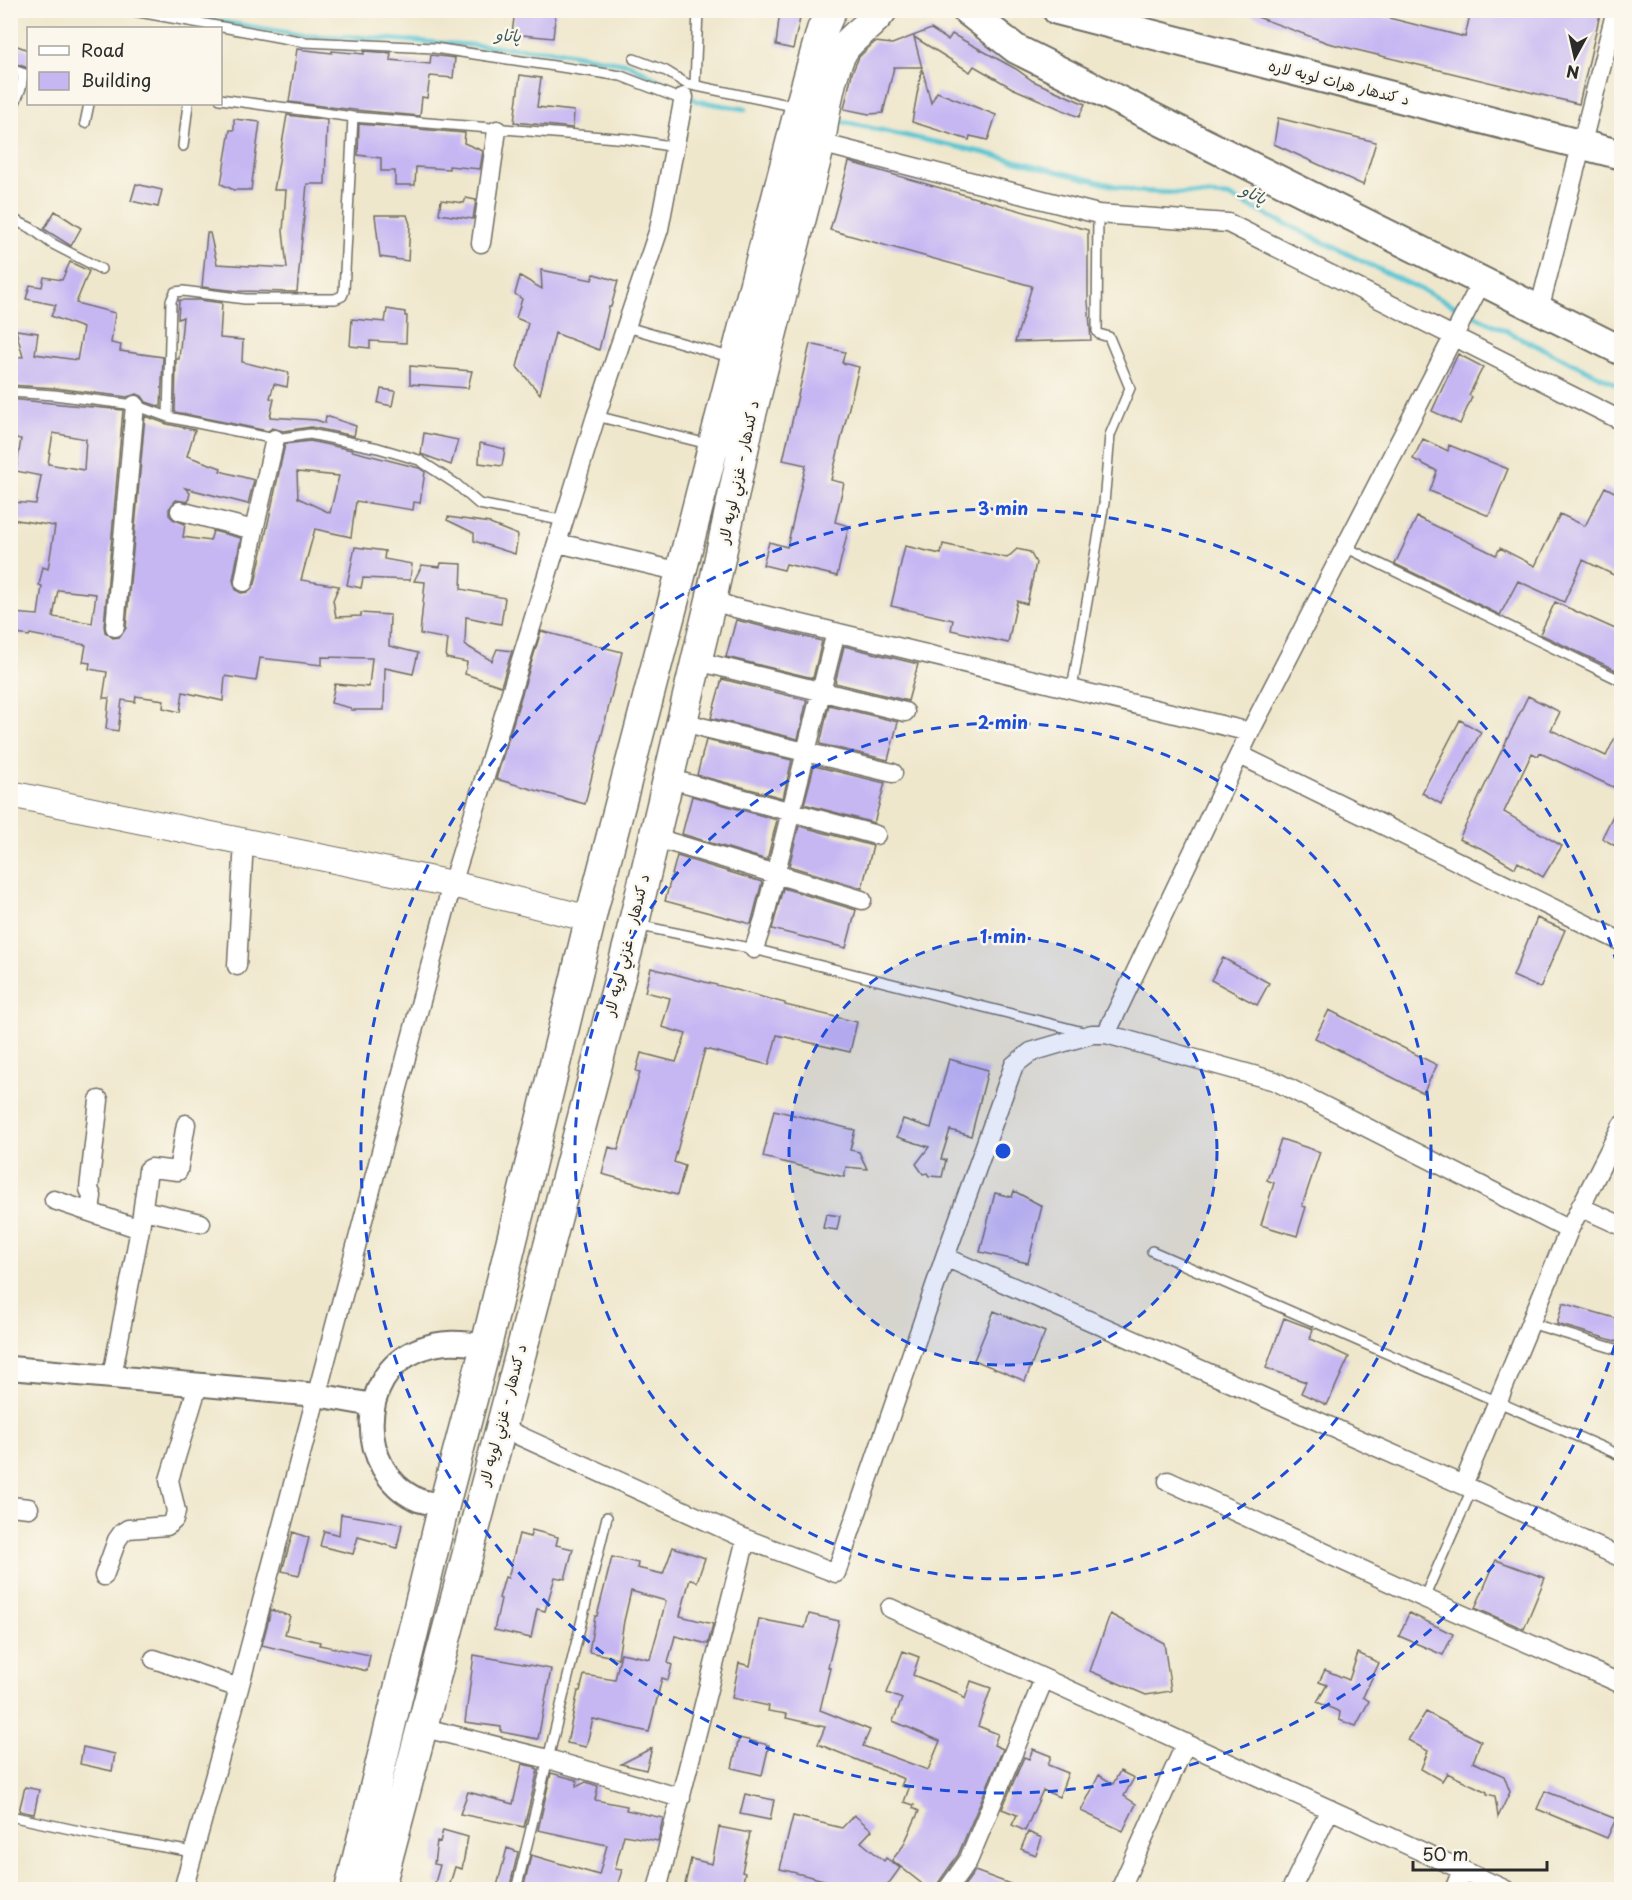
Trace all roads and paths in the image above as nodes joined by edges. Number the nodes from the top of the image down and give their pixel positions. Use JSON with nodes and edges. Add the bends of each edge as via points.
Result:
{"nodes":[{"id":1,"x":128,"y":10,"type":"edge"},
{"id":2,"x":698,"y":10,"type":"edge"},
{"id":3,"x":831,"y":10,"type":"edge"},
{"id":4,"x":882,"y":10,"type":"edge"},
{"id":5,"x":966,"y":10,"type":"edge"},
{"id":6,"x":1056,"y":10,"type":"edge"},
{"id":7,"x":1616,"y":10,"type":"edge"},
{"id":8,"x":634,"y":59,"type":"dead end"},
{"id":9,"x":10,"y":69,"type":"edge"},
{"id":10,"x":26,"y":75,"type":"edge"},
{"id":11,"x":687,"y":91,"type":"junction"},
{"id":12,"x":222,"y":99,"type":"edge"},
{"id":13,"x":89,"y":105,"type":"edge"},
{"id":14,"x":188,"y":105,"type":"edge"},
{"id":15,"x":800,"y":108,"type":"junction"},
{"id":16,"x":10,"y":115,"type":"edge"},
{"id":17,"x":353,"y":117,"type":"junction"},
{"id":18,"x":85,"y":123,"type":"dead end"},
{"id":19,"x":497,"y":130,"type":"junction"},
{"id":20,"x":820,"y":143,"type":"junction"},
{"id":21,"x":1581,"y":145,"type":"junction"},
{"id":22,"x":183,"y":146,"type":"dead end"},
{"id":23,"x":675,"y":147,"type":"junction"},
{"id":24,"x":1622,"y":155,"type":"edge"},
{"id":25,"x":1098,"y":214,"type":"junction"},
{"id":26,"x":10,"y":218,"type":"edge"},
{"id":27,"x":481,"y":243,"type":"dead end"},
{"id":28,"x":101,"y":269,"type":"dead end"},
{"id":29,"x":1479,"y":288,"type":"junction"},
{"id":30,"x":1539,"y":310,"type":"junction"},
{"id":31,"x":627,"y":327,"type":"junction"},
{"id":32,"x":1457,"y":331,"type":"junction"},
{"id":33,"x":1622,"y":351,"type":"edge"},
{"id":34,"x":735,"y":359,"type":"junction"},
{"id":35,"x":10,"y":392,"type":"edge"},
{"id":36,"x":135,"y":405,"type":"junction"},
{"id":37,"x":596,"y":416,"type":"junction"},
{"id":38,"x":168,"y":417,"type":"junction"},
{"id":39,"x":1622,"y":421,"type":"edge"},
{"id":40,"x":275,"y":439,"type":"junction"},
{"id":41,"x":714,"y":446,"type":"junction"},
{"id":42,"x":180,"y":511,"type":"dead end"},
{"id":43,"x":565,"y":521,"type":"junction"},
{"id":44,"x":254,"y":530,"type":"junction"},
{"id":45,"x":558,"y":543,"type":"junction"},
{"id":46,"x":1345,"y":547,"type":"junction"},
{"id":47,"x":681,"y":572,"type":"junction"},
{"id":48,"x":244,"y":582,"type":"dead end"},
{"id":49,"x":711,"y":600,"type":"junction"},
{"id":50,"x":116,"y":627,"type":"dead end"},
{"id":51,"x":836,"y":632,"type":"junction"},
{"id":52,"x":697,"y":661,"type":"junction"},
{"id":53,"x":1622,"y":681,"type":"edge"},
{"id":54,"x":1072,"y":689,"type":"junction"},
{"id":55,"x":821,"y":692,"type":"junction"},
{"id":56,"x":904,"y":712,"type":"dead end"},
{"id":57,"x":682,"y":721,"type":"junction"},
{"id":58,"x":1250,"y":732,"type":"junction"},
{"id":59,"x":806,"y":752,"type":"junction"},
{"id":60,"x":1240,"y":755,"type":"junction"},
{"id":61,"x":893,"y":773,"type":"dead end"},
{"id":62,"x":667,"y":778,"type":"junction"},
{"id":63,"x":10,"y":794,"type":"edge"},
{"id":64,"x":791,"y":811,"type":"junction"},
{"id":65,"x":876,"y":835,"type":"dead end"},
{"id":66,"x":653,"y":837,"type":"junction"},
{"id":67,"x":244,"y":842,"type":"junction"},
{"id":68,"x":776,"y":874,"type":"junction"},
{"id":69,"x":452,"y":884,"type":"junction"},
{"id":70,"x":862,"y":900,"type":"dead end"},
{"id":71,"x":590,"y":919,"type":"junction"},
{"id":72,"x":633,"y":924,"type":"junction"},
{"id":73,"x":1622,"y":942,"type":"edge"},
{"id":74,"x":754,"y":949,"type":"junction"},
{"id":75,"x":237,"y":966,"type":"dead end"},
{"id":76,"x":1099,"y":1034,"type":"junction"},
{"id":77,"x":99,"y":1100,"type":"dead end"},
{"id":78,"x":186,"y":1124,"type":"dead end"},
{"id":79,"x":1622,"y":1125,"type":"edge"},
{"id":80,"x":54,"y":1200,"type":"dead end"},
{"id":81,"x":1580,"y":1207,"type":"junction"},
{"id":82,"x":143,"y":1210,"type":"junction"},
{"id":83,"x":90,"y":1212,"type":"junction"},
{"id":84,"x":201,"y":1223,"type":"dead end"},
{"id":85,"x":1622,"y":1226,"type":"edge"},
{"id":86,"x":140,"y":1229,"type":"junction"},
{"id":87,"x":1569,"y":1230,"type":"junction"},
{"id":88,"x":1152,"y":1251,"type":"dead end"},
{"id":89,"x":945,"y":1257,"type":"junction"},
{"id":90,"x":1530,"y":1323,"type":"junction"},
{"id":91,"x":486,"y":1346,"type":"junction"},
{"id":92,"x":1622,"y":1351,"type":"edge"},
{"id":93,"x":10,"y":1368,"type":"edge"},
{"id":94,"x":112,"y":1376,"type":"junction"},
{"id":95,"x":198,"y":1385,"type":"junction"},
{"id":96,"x":317,"y":1395,"type":"junction"},
{"id":97,"x":1497,"y":1402,"type":"junction"},
{"id":98,"x":373,"y":1405,"type":"junction"},
{"id":99,"x":500,"y":1427,"type":"junction"},
{"id":100,"x":1622,"y":1456,"type":"edge"},
{"id":101,"x":1168,"y":1481,"type":"dead end"},
{"id":102,"x":1468,"y":1487,"type":"junction"},
{"id":103,"x":444,"y":1505,"type":"junction"},
{"id":104,"x":10,"y":1506,"type":"edge"},
{"id":105,"x":29,"y":1508,"type":"dead end"},
{"id":106,"x":607,"y":1516,"type":"dead end"},
{"id":107,"x":746,"y":1539,"type":"junction"},
{"id":108,"x":1622,"y":1558,"type":"edge"},
{"id":109,"x":104,"y":1576,"type":"dead end"},
{"id":110,"x":1424,"y":1598,"type":"junction"},
{"id":111,"x":890,"y":1608,"type":"dead end"},
{"id":112,"x":154,"y":1659,"type":"dead end"},
{"id":113,"x":1044,"y":1679,"type":"junction"},
{"id":114,"x":1622,"y":1684,"type":"edge"},
{"id":115,"x":239,"y":1688,"type":"junction"},
{"id":116,"x":421,"y":1727,"type":"junction"},
{"id":117,"x":1186,"y":1743,"type":"junction"},
{"id":118,"x":548,"y":1759,"type":"junction"},
{"id":119,"x":681,"y":1798,"type":"junction"},
{"id":120,"x":1330,"y":1809,"type":"junction"},
{"id":121,"x":10,"y":1816,"type":"edge"},
{"id":122,"x":193,"y":1852,"type":"junction"},
{"id":123,"x":1462,"y":1870,"type":"junction"},
{"id":124,"x":183,"y":1890,"type":"edge"},
{"id":125,"x":350,"y":1890,"type":"edge"},
{"id":126,"x":379,"y":1890,"type":"edge"},
{"id":127,"x":516,"y":1890,"type":"edge"},
{"id":128,"x":657,"y":1890,"type":"edge"},
{"id":129,"x":946,"y":1890,"type":"edge"},
{"id":130,"x":1120,"y":1890,"type":"edge"},
{"id":131,"x":1291,"y":1890,"type":"edge"},
{"id":132,"x":1454,"y":1890,"type":"edge"},
{"id":133,"x":1506,"y":1890,"type":"edge"}],
"edges":[{"from":1,"to":11,"type":"lane","via":[[305,42],[434,48],[610,74]]},
{"from":2,"to":11,"type":"lane"},
{"from":3,"to":15,"type":"highway","name":"د کندهار - غزني لويه لار"},
{"from":4,"to":20,"type":"highway","name":"د کندهار - غزني لويه لار","via":[[844,48],[825,109]]},
{"from":5,"to":29,"type":"main road","via":[[1016,49]]},
{"from":6,"to":21,"type":"main road","name":"د کندهار هرات لویه لاره"},
{"from":7,"to":21,"type":"street"},
{"from":8,"to":11,"type":"lane","via":[[666,71]]},
{"from":9,"to":10,"type":"lane"},
{"from":10,"to":16,"type":"lane"},
{"from":11,"to":15,"type":"lane"},
{"from":11,"to":23,"type":"street"},
{"from":12,"to":17,"type":"lane"},
{"from":13,"to":18,"type":"lane"},
{"from":14,"to":22,"type":"lane"},
{"from":15,"to":34,"type":"highway","name":"د کندهار - غزني لويه لار"},
{"from":17,"to":19,"type":"lane"},
{"from":17,"to":38,"type":"lane","via":[[342,296],[245,299],[175,292],[171,301]]},
{"from":19,"to":23,"type":"lane","via":[[628,139]]},
{"from":19,"to":27,"type":"street"},
{"from":20,"to":25,"type":"street"},
{"from":20,"to":49,"type":"highway","name":"د کندهار - غزني لويه لار","via":[[749,422]]},
{"from":21,"to":24,"type":"main road","name":"د کندهار هرات لویه لاره"},
{"from":21,"to":30,"type":"street"},
{"from":23,"to":31,"type":"street","via":[[659,229]]},
{"from":25,"to":32,"type":"street","via":[[1228,223]]},
{"from":25,"to":54,"type":"lane","via":[[1097,331],[1110,338],[1130,388],[1110,435],[1104,503]]},
{"from":26,"to":28,"type":"lane"},
{"from":29,"to":30,"type":"main road"},
{"from":29,"to":32,"type":"street"},
{"from":30,"to":33,"type":"main road"},
{"from":31,"to":34,"type":"lane"},
{"from":31,"to":37,"type":"street"},
{"from":32,"to":39,"type":"street"},
{"from":32,"to":46,"type":"street"},
{"from":34,"to":41,"type":"highway","name":"د کندهار - غزني لويه لار"},
{"from":35,"to":36,"type":"lane"},
{"from":36,"to":38,"type":"lane"},
{"from":36,"to":50,"type":"street"},
{"from":37,"to":41,"type":"lane"},
{"from":37,"to":43,"type":"street"},
{"from":38,"to":40,"type":"lane"},
{"from":40,"to":43,"type":"lane","via":[[310,434],[378,448],[420,460],[479,504]]},
{"from":40,"to":44,"type":"street"},
{"from":41,"to":47,"type":"highway","name":"د کندهار - غزني لويه لار"},
{"from":42,"to":44,"type":"street"},
{"from":43,"to":45,"type":"street"},
{"from":44,"to":48,"type":"street"},
{"from":45,"to":47,"type":"street"},
{"from":45,"to":69,"type":"street"},
{"from":46,"to":53,"type":"lane"},
{"from":46,"to":58,"type":"street"},
{"from":47,"to":71,"type":"highway","name":"د کندهار - غزني لويه لار"},
{"from":49,"to":51,"type":"street"},
{"from":49,"to":52,"type":"highway","name":"د کندهار - غزني لويه لار"},
{"from":51,"to":54,"type":"street"},
{"from":51,"to":55,"type":"street"},
{"from":52,"to":55,"type":"street"},
{"from":52,"to":57,"type":"highway","name":"د کندهار - غزني لويه لار"},
{"from":54,"to":58,"type":"street"},
{"from":55,"to":56,"type":"street"},
{"from":55,"to":59,"type":"street"},
{"from":57,"to":59,"type":"street"},
{"from":57,"to":62,"type":"highway","name":"د کندهار - غزني لويه لار"},
{"from":58,"to":60,"type":"street"},
{"from":59,"to":61,"type":"street"},
{"from":59,"to":64,"type":"street"},
{"from":60,"to":73,"type":"street"},
{"from":60,"to":76,"type":"street"},
{"from":62,"to":64,"type":"street"},
{"from":62,"to":66,"type":"highway","name":"د کندهار - غزني لويه لار"},
{"from":63,"to":67,"type":"main road"},
{"from":64,"to":65,"type":"street"},
{"from":64,"to":68,"type":"street"},
{"from":66,"to":68,"type":"street"},
{"from":66,"to":72,"type":"highway","name":"د کندهار - غزني لويه لار"},
{"from":67,"to":69,"type":"main road"},
{"from":67,"to":75,"type":"street"},
{"from":68,"to":70,"type":"street"},
{"from":68,"to":74,"type":"street"},
{"from":69,"to":71,"type":"main road"},
{"from":69,"to":96,"type":"street"},
{"from":71,"to":91,"type":"highway","name":"د کندهار - غزني لويه لار"},
{"from":72,"to":74,"type":"lane"},
{"from":72,"to":99,"type":"highway","name":"د کندهار - غزني لويه لار"},
{"from":74,"to":76,"type":"lane"},
{"from":76,"to":87,"type":"street","via":[[1275,1081]]},
{"from":76,"to":89,"type":"street","via":[[1031,1052],[1014,1065]]},
{"from":77,"to":83,"type":"street"},
{"from":78,"to":82,"type":"street","via":[[178,1171],[148,1170]]},
{"from":79,"to":81,"type":"street"},
{"from":80,"to":83,"type":"street"},
{"from":81,"to":85,"type":"street"},
{"from":81,"to":87,"type":"street"},
{"from":82,"to":84,"type":"street"},
{"from":82,"to":86,"type":"street"},
{"from":83,"to":86,"type":"street"},
{"from":86,"to":94,"type":"street"},
{"from":87,"to":90,"type":"street"},
{"from":88,"to":97,"type":"lane"},
{"from":89,"to":102,"type":"street"},
{"from":89,"to":107,"type":"street","via":[[836,1573]]},
{"from":90,"to":92,"type":"lane"},
{"from":90,"to":97,"type":"street"},
{"from":91,"to":98,"type":"street","via":[[439,1343],[416,1351],[396,1364]]},
{"from":91,"to":103,"type":"highway","name":"د کندهار - غزني لويه لار"},
{"from":93,"to":94,"type":"street"},
{"from":94,"to":95,"type":"street"},
{"from":95,"to":96,"type":"street"},
{"from":95,"to":109,"type":"street","via":[[169,1480],[176,1511],[174,1520],[167,1526],[128,1529],[122,1533]]},
{"from":96,"to":98,"type":"street"},
{"from":96,"to":115,"type":"street"},
{"from":97,"to":100,"type":"lane"},
{"from":97,"to":102,"type":"street"},
{"from":98,"to":103,"type":"street","via":[[371,1433],[378,1460],[394,1483],[417,1499]]},
{"from":99,"to":107,"type":"street"},
{"from":99,"to":116,"type":"highway","name":"د کندهار - غزني لويه لار"},
{"from":101,"to":110,"type":"street"},
{"from":102,"to":108,"type":"street"},
{"from":102,"to":110,"type":"lane"},
{"from":103,"to":125,"type":"highway","name":"د کندهار - غزني لويه لار"},
{"from":104,"to":105,"type":"street"},
{"from":106,"to":118,"type":"lane"},
{"from":107,"to":119,"type":"street"},
{"from":110,"to":114,"type":"street"},
{"from":111,"to":113,"type":"street"},
{"from":112,"to":115,"type":"street"},
{"from":113,"to":117,"type":"street"},
{"from":113,"to":129,"type":"street","via":[[968,1862]]},
{"from":115,"to":122,"type":"street"},
{"from":116,"to":118,"type":"street"},
{"from":116,"to":126,"type":"highway","name":"د کندهار - غزني لويه لار"},
{"from":117,"to":120,"type":"street"},
{"from":117,"to":130,"type":"street"},
{"from":118,"to":119,"type":"street"},
{"from":118,"to":127,"type":"lane"},
{"from":119,"to":128,"type":"street"},
{"from":120,"to":123,"type":"street"},
{"from":120,"to":131,"type":"street"},
{"from":121,"to":122,"type":"lane"},
{"from":122,"to":124,"type":"street"},
{"from":123,"to":132,"type":"street"},
{"from":123,"to":133,"type":"street"}]}
